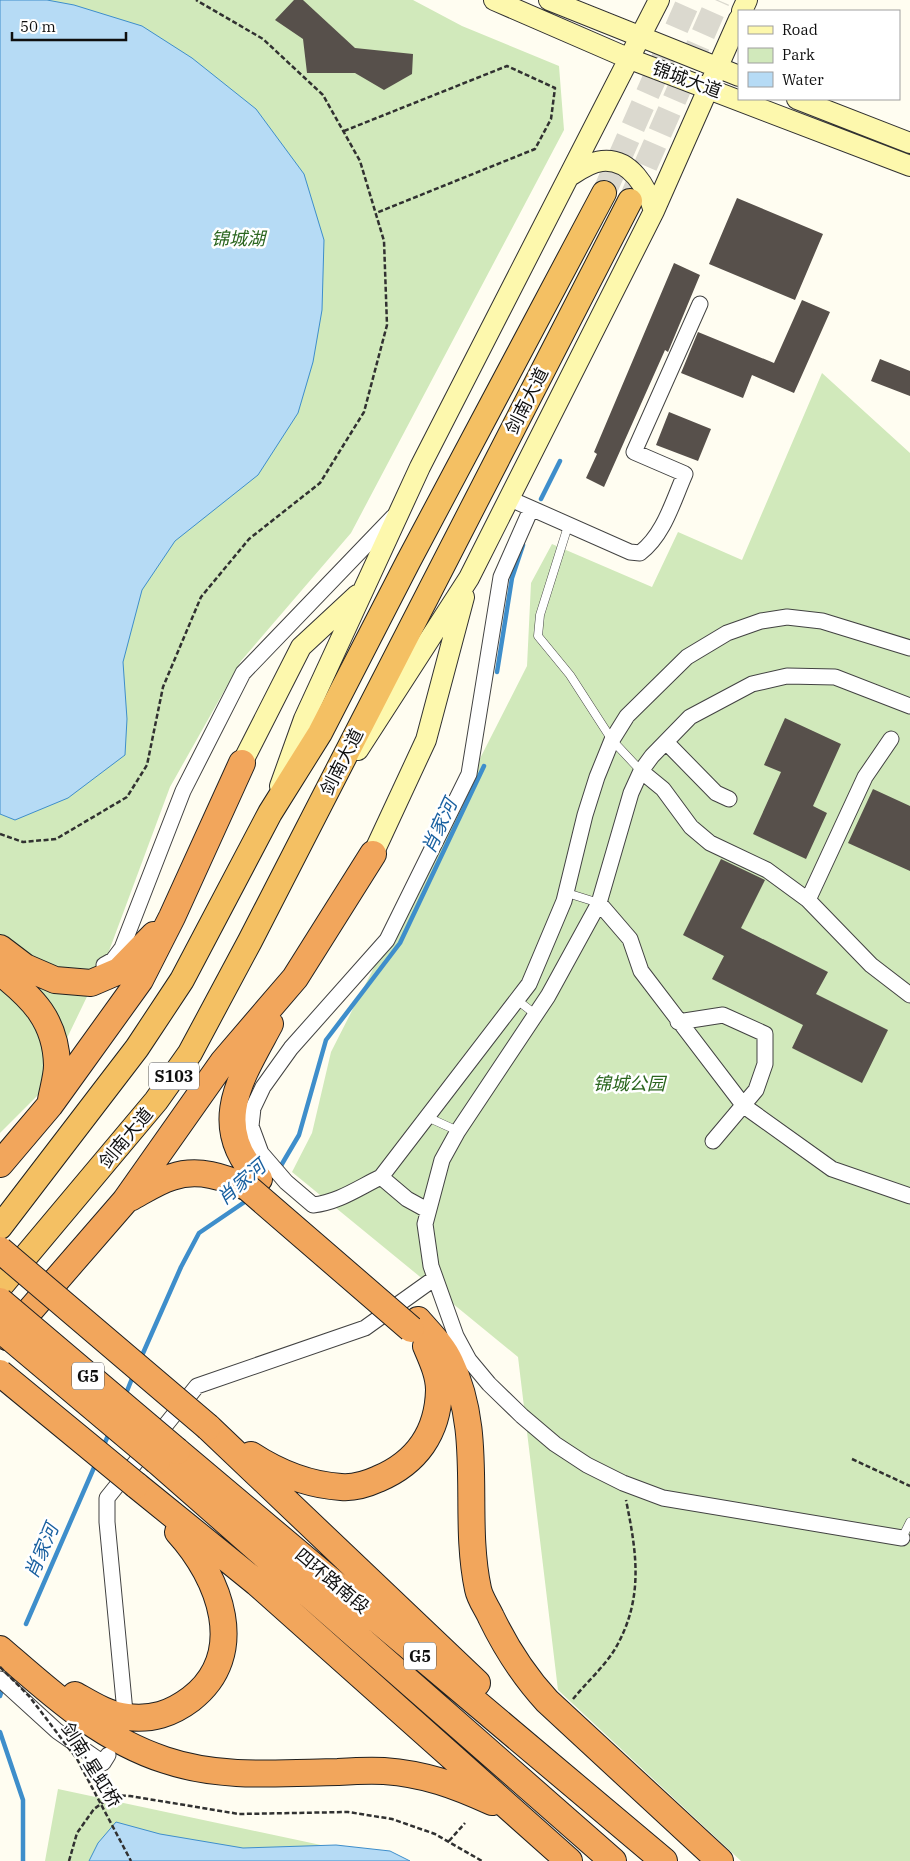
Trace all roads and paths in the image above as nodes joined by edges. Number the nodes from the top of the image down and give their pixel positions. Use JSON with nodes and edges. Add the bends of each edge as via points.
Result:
{"nodes":[{"id":1,"x":196,"y":0,"type":"edge"},
{"id":2,"x":494,"y":0,"type":"edge"},
{"id":3,"x":549,"y":0,"type":"edge"},
{"id":4,"x":659,"y":0,"type":"edge"},
{"id":5,"x":738,"y":21,"type":"edge"},
{"id":6,"x":641,"y":37,"type":"junction"},
{"id":7,"x":630,"y":59,"type":"junction"},
{"id":8,"x":718,"y":68,"type":"junction"},
{"id":9,"x":738,"y":76,"type":"edge"},
{"id":10,"x":708,"y":88,"type":"junction"},
{"id":11,"x":738,"y":100,"type":"edge"},
{"id":12,"x":739,"y":100,"type":"edge"},
{"id":13,"x":800,"y":100,"type":"edge"},
{"id":14,"x":344,"y":131,"type":"junction"},
{"id":15,"x":910,"y":143,"type":"edge"},
{"id":16,"x":910,"y":166,"type":"edge"},
{"id":17,"x":570,"y":176,"type":"junction"},
{"id":18,"x":604,"y":192,"type":"tunnel mouth"},
{"id":19,"x":630,"y":201,"type":"tunnel mouth"},
{"id":20,"x":654,"y":211,"type":"junction"},
{"id":21,"x":376,"y":213,"type":"junction"},
{"id":22,"x":700,"y":304,"type":"dead end"},
{"id":23,"x":508,"y":498,"type":"junction"},
{"id":24,"x":401,"y":509,"type":"junction"},
{"id":25,"x":531,"y":509,"type":"junction"},
{"id":26,"x":568,"y":526,"type":"junction"},
{"id":27,"x":469,"y":578,"type":"junction"},
{"id":28,"x":366,"y":586,"type":"junction"},
{"id":29,"x":910,"y":648,"type":"edge"},
{"id":30,"x":910,"y":706,"type":"edge"},
{"id":31,"x":891,"y":738,"type":"dead end"},
{"id":32,"x":612,"y":740,"type":"junction"},
{"id":33,"x":666,"y":742,"type":"junction"},
{"id":34,"x":242,"y":763,"type":"joint"},
{"id":35,"x":641,"y":770,"type":"junction"},
{"id":36,"x":729,"y":799,"type":"dead end"},
{"id":37,"x":270,"y":813,"type":"junction"},
{"id":38,"x":0,"y":834,"type":"edge"},
{"id":39,"x":304,"y":836,"type":"junction"},
{"id":40,"x":373,"y":854,"type":"joint"},
{"id":41,"x":566,"y":893,"type":"junction"},
{"id":42,"x":808,"y":900,"type":"junction"},
{"id":43,"x":599,"y":903,"type":"junction"},
{"id":44,"x":172,"y":917,"type":"junction"},
{"id":45,"x":0,"y":933,"type":"edge"},
{"id":46,"x":0,"y":948,"type":"edge"},
{"id":47,"x":0,"y":972,"type":"edge"},
{"id":48,"x":294,"y":978,"type":"junction"},
{"id":49,"x":910,"y":994,"type":"edge"},
{"id":50,"x":517,"y":1000,"type":"junction"},
{"id":51,"x":535,"y":1014,"type":"junction"},
{"id":52,"x":678,"y":1022,"type":"junction"},
{"id":53,"x":50,"y":1105,"type":"junction"},
{"id":54,"x":744,"y":1106,"type":"junction"},
{"id":55,"x":427,"y":1117,"type":"junction"},
{"id":56,"x":458,"y":1131,"type":"junction"},
{"id":57,"x":713,"y":1141,"type":"dead end"},
{"id":58,"x":0,"y":1164,"type":"edge"},
{"id":59,"x":381,"y":1177,"type":"junction"},
{"id":60,"x":266,"y":1178,"type":"junction"},
{"id":61,"x":910,"y":1196,"type":"edge"},
{"id":62,"x":125,"y":1201,"type":"junction"},
{"id":63,"x":428,"y":1210,"type":"junction"},
{"id":64,"x":0,"y":1227,"type":"edge"},
{"id":65,"x":0,"y":1250,"type":"edge"},
{"id":66,"x":435,"y":1278,"type":"junction"},
{"id":67,"x":0,"y":1287,"type":"edge"},
{"id":68,"x":0,"y":1301,"type":"edge"},
{"id":69,"x":414,"y":1324,"type":"junction"},
{"id":70,"x":0,"y":1329,"type":"edge"},
{"id":71,"x":0,"y":1345,"type":"edge"},
{"id":72,"x":0,"y":1373,"type":"edge"},
{"id":73,"x":208,"y":1427,"type":"junction"},
{"id":74,"x":167,"y":1456,"type":"junction"},
{"id":75,"x":852,"y":1460,"type":"dead end"},
{"id":76,"x":623,"y":1483,"type":"junction"},
{"id":77,"x":136,"y":1486,"type":"junction"},
{"id":78,"x":910,"y":1486,"type":"edge"},
{"id":79,"x":910,"y":1522,"type":"edge"},
{"id":80,"x":907,"y":1540,"type":"edge"},
{"id":81,"x":0,"y":1628,"type":"edge"},
{"id":82,"x":0,"y":1649,"type":"edge"},
{"id":83,"x":0,"y":1667,"type":"edge"},
{"id":84,"x":0,"y":1679,"type":"edge"},
{"id":85,"x":570,"y":1702,"type":"dead end"},
{"id":86,"x":125,"y":1712,"type":"dead end"},
{"id":87,"x":106,"y":1759,"type":"joint"},
{"id":88,"x":113,"y":1795,"type":"junction"},
{"id":89,"x":520,"y":1816,"type":"junction"},
{"id":90,"x":617,"y":1822,"type":"junction"},
{"id":91,"x":465,"y":1823,"type":"dead end"},
{"id":92,"x":448,"y":1841,"type":"junction"},
{"id":93,"x":69,"y":1861,"type":"edge"},
{"id":94,"x":131,"y":1861,"type":"edge"},
{"id":95,"x":482,"y":1861,"type":"edge"},
{"id":96,"x":569,"y":1861,"type":"edge"},
{"id":97,"x":613,"y":1861,"type":"edge"},
{"id":98,"x":664,"y":1861,"type":"edge"},
{"id":99,"x":720,"y":1861,"type":"edge"}],
"edges":[{"from":1,"to":14,"type":"path","via":[[263,39],[324,95]]},
{"from":2,"to":7,"type":"main road","name":"锦城大道"},
{"from":3,"to":6,"type":"main road","name":"锦城大道"},
{"from":4,"to":6,"type":"main road"},
{"from":5,"to":8,"type":"main road"},
{"from":6,"to":7,"type":"main road"},
{"from":6,"to":8,"type":"main road","name":"锦城大道"},
{"from":7,"to":10,"type":"main road","name":"锦城大道"},
{"from":7,"to":17,"type":"main road"},
{"from":8,"to":9,"type":"main road","name":"锦城大道"},
{"from":8,"to":10,"type":"main road"},
{"from":10,"to":11,"type":"main road","name":"锦城大道"},
{"from":10,"to":20,"type":"main road"},
{"from":12,"to":16,"type":"main road","name":"锦城大道"},
{"from":13,"to":15,"type":"main road"},
{"from":14,"to":21,"type":"path","via":[[360,161]]},
{"from":14,"to":21,"type":"path","via":[[507,66],[555,88],[551,119],[535,149]]},
{"from":17,"to":20,"type":"main road","via":[[589,164],[601,161],[627,168],[647,190]]},
{"from":17,"to":24,"type":"main road"},
{"from":18,"to":37,"type":"highway","name":"剑南大道","via":[[320,733]]},
{"from":19,"to":39,"type":"highway","name":"剑南大道"},
{"from":20,"to":23,"type":"main road"},
{"from":21,"to":38,"type":"path","via":[[384,241],[387,325],[364,412],[320,483],[249,539],[201,597],[163,687],[147,765],[126,797],[56,840],[23,842]]},
{"from":22,"to":26,"type":"street","via":[[634,452],[685,474],[660,529],[650,545],[640,553],[630,552]]},
{"from":23,"to":25,"type":"street"},
{"from":23,"to":27,"type":"main road"},
{"from":24,"to":28,"type":"main road"},
{"from":24,"to":45,"type":"street","via":[[244,673],[183,791],[134,921],[113,960],[90,972],[71,974],[54,970]]},
{"from":25,"to":26,"type":"street"},
{"from":25,"to":60,"type":"street","via":[[501,577],[469,774],[387,940],[291,1048],[263,1087],[253,1108],[251,1126]]},
{"from":26,"to":32,"type":"lane","via":[[540,615],[538,636],[570,675]]},
{"from":27,"to":39,"type":"main road"},
{"from":27,"to":40,"type":"main road","via":[[426,740]]},
{"from":28,"to":34,"type":"main road","via":[[301,647]]},
{"from":28,"to":37,"type":"main road","via":[[304,719]]},
{"from":29,"to":32,"type":"street","via":[[822,621],[788,617],[761,621],[727,633],[687,657],[627,716]]},
{"from":30,"to":33,"type":"street","via":[[835,677],[787,676],[752,684],[690,717]]},
{"from":31,"to":42,"type":"street","via":[[866,777]]},
{"from":32,"to":35,"type":"lane"},
{"from":32,"to":41,"type":"street","via":[[585,815]]},
{"from":33,"to":35,"type":"street"},
{"from":33,"to":36,"type":"street","via":[[716,793]]},
{"from":34,"to":44,"type":"highway"},
{"from":35,"to":42,"type":"street","via":[[663,789],[691,827],[710,843],[767,870]]},
{"from":35,"to":43,"type":"street","via":[[631,793]]},
{"from":37,"to":64,"type":"highway","name":"剑南大道","number":"S103","via":[[182,980],[138,1048]]},
{"from":39,"to":67,"type":"highway","name":"剑南大道","number":"S103","via":[[190,1053],[156,1102]]},
{"from":40,"to":48,"type":"highway"},
{"from":41,"to":43,"type":"lane"},
{"from":41,"to":50,"type":"street","via":[[537,967]]},
{"from":42,"to":49,"type":"street","via":[[871,965]]},
{"from":43,"to":51,"type":"street"},
{"from":43,"to":52,"type":"street","via":[[630,939],[641,971]]},
{"from":44,"to":46,"type":"highway","via":[[119,971],[91,982],[55,980],[25,967]]},
{"from":44,"to":53,"type":"highway","via":[[140,980]]},
{"from":47,"to":53,"type":"highway","via":[[26,994],[52,1029],[57,1066]]},
{"from":48,"to":60,"type":"highway","via":[[233,1100],[235,1140],[248,1168]]},
{"from":48,"to":62,"type":"highway","via":[[223,1062]]},
{"from":50,"to":51,"type":"lane"},
{"from":50,"to":55,"type":"street"},
{"from":51,"to":56,"type":"street"},
{"from":52,"to":54,"type":"street"},
{"from":52,"to":54,"type":"street","via":[[723,1015],[765,1034],[765,1064],[756,1090]]},
{"from":53,"to":58,"type":"highway"},
{"from":54,"to":57,"type":"street"},
{"from":54,"to":61,"type":"street","via":[[832,1169]]},
{"from":55,"to":56,"type":"lane"},
{"from":55,"to":59,"type":"street"},
{"from":56,"to":63,"type":"street","via":[[442,1160]]},
{"from":59,"to":60,"type":"street","via":[[347,1196],[313,1205]]},
{"from":59,"to":63,"type":"street","via":[[407,1199]]},
{"from":60,"to":62,"type":"highway","via":[[226,1178],[203,1173],[172,1176]]},
{"from":60,"to":69,"type":"highway","bridge":true},
{"from":62,"to":71,"type":"highway"},
{"from":63,"to":66,"type":"street","via":[[425,1224]]},
{"from":65,"to":73,"type":"highway","bridge":true},
{"from":66,"to":76,"type":"street","via":[[456,1336],[469,1360],[489,1384],[555,1444]]},
{"from":66,"to":86,"type":"street","via":[[365,1328],[197,1386],[107,1498]]},
{"from":68,"to":74,"type":"highway","name":"四环路南段","number":"G5","bridge":true},
{"from":69,"to":73,"type":"highway","via":[[435,1368],[439,1389],[437,1408],[422,1447],[408,1463],[391,1474],[369,1483],[342,1488],[317,1483],[273,1469]]},
{"from":69,"to":99,"type":"highway","via":[[450,1360],[461,1392],[470,1433],[470,1539],[478,1592],[508,1650],[548,1701]]},
{"from":70,"to":74,"type":"highway","name":"四环路南段","number":"G5","bridge":true},
{"from":72,"to":77,"type":"highway","bridge":true},
{"from":73,"to":90,"type":"highway","via":[[419,1626]]},
{"from":74,"to":90,"type":"highway","name":"四环路南段","number":"G5"},
{"from":74,"to":97,"type":"highway","name":"四环路南段","number":"G5"},
{"from":75,"to":78,"type":"path"},
{"from":76,"to":80,"type":"street","via":[[663,1498]]},
{"from":76,"to":85,"type":"path","via":[[634,1542],[636,1578],[632,1612],[614,1650]]},
{"from":77,"to":81,"type":"highway","via":[[188,1543],[210,1577],[221,1606],[224,1626],[222,1648],[215,1672],[203,1690],[178,1710],[153,1718],[126,1717],[102,1710],[75,1695]]},
{"from":77,"to":89,"type":"highway","via":[[257,1583]]},
{"from":79,"to":80,"type":"lane"},
{"from":82,"to":89,"type":"highway","via":[[106,1734],[165,1760],[207,1770],[247,1774],[381,1771],[412,1774],[454,1785]]},
{"from":83,"to":94,"type":"path","name":"剑南·星虹桥","bridge":true,"via":[[29,1696],[77,1759]]},
{"from":84,"to":87,"type":"street","via":[[57,1731]]},
{"from":87,"to":88,"type":"path","via":[[103,1782]]},
{"from":88,"to":92,"type":"path","via":[[239,1814],[348,1812],[392,1819]]},
{"from":88,"to":93,"type":"path","via":[[94,1809],[77,1834]]},
{"from":89,"to":96,"type":"highway"},
{"from":90,"to":98,"type":"highway","name":"四环路南段","number":"G5"},
{"from":91,"to":92,"type":"path"},
{"from":92,"to":95,"type":"path"}]}
